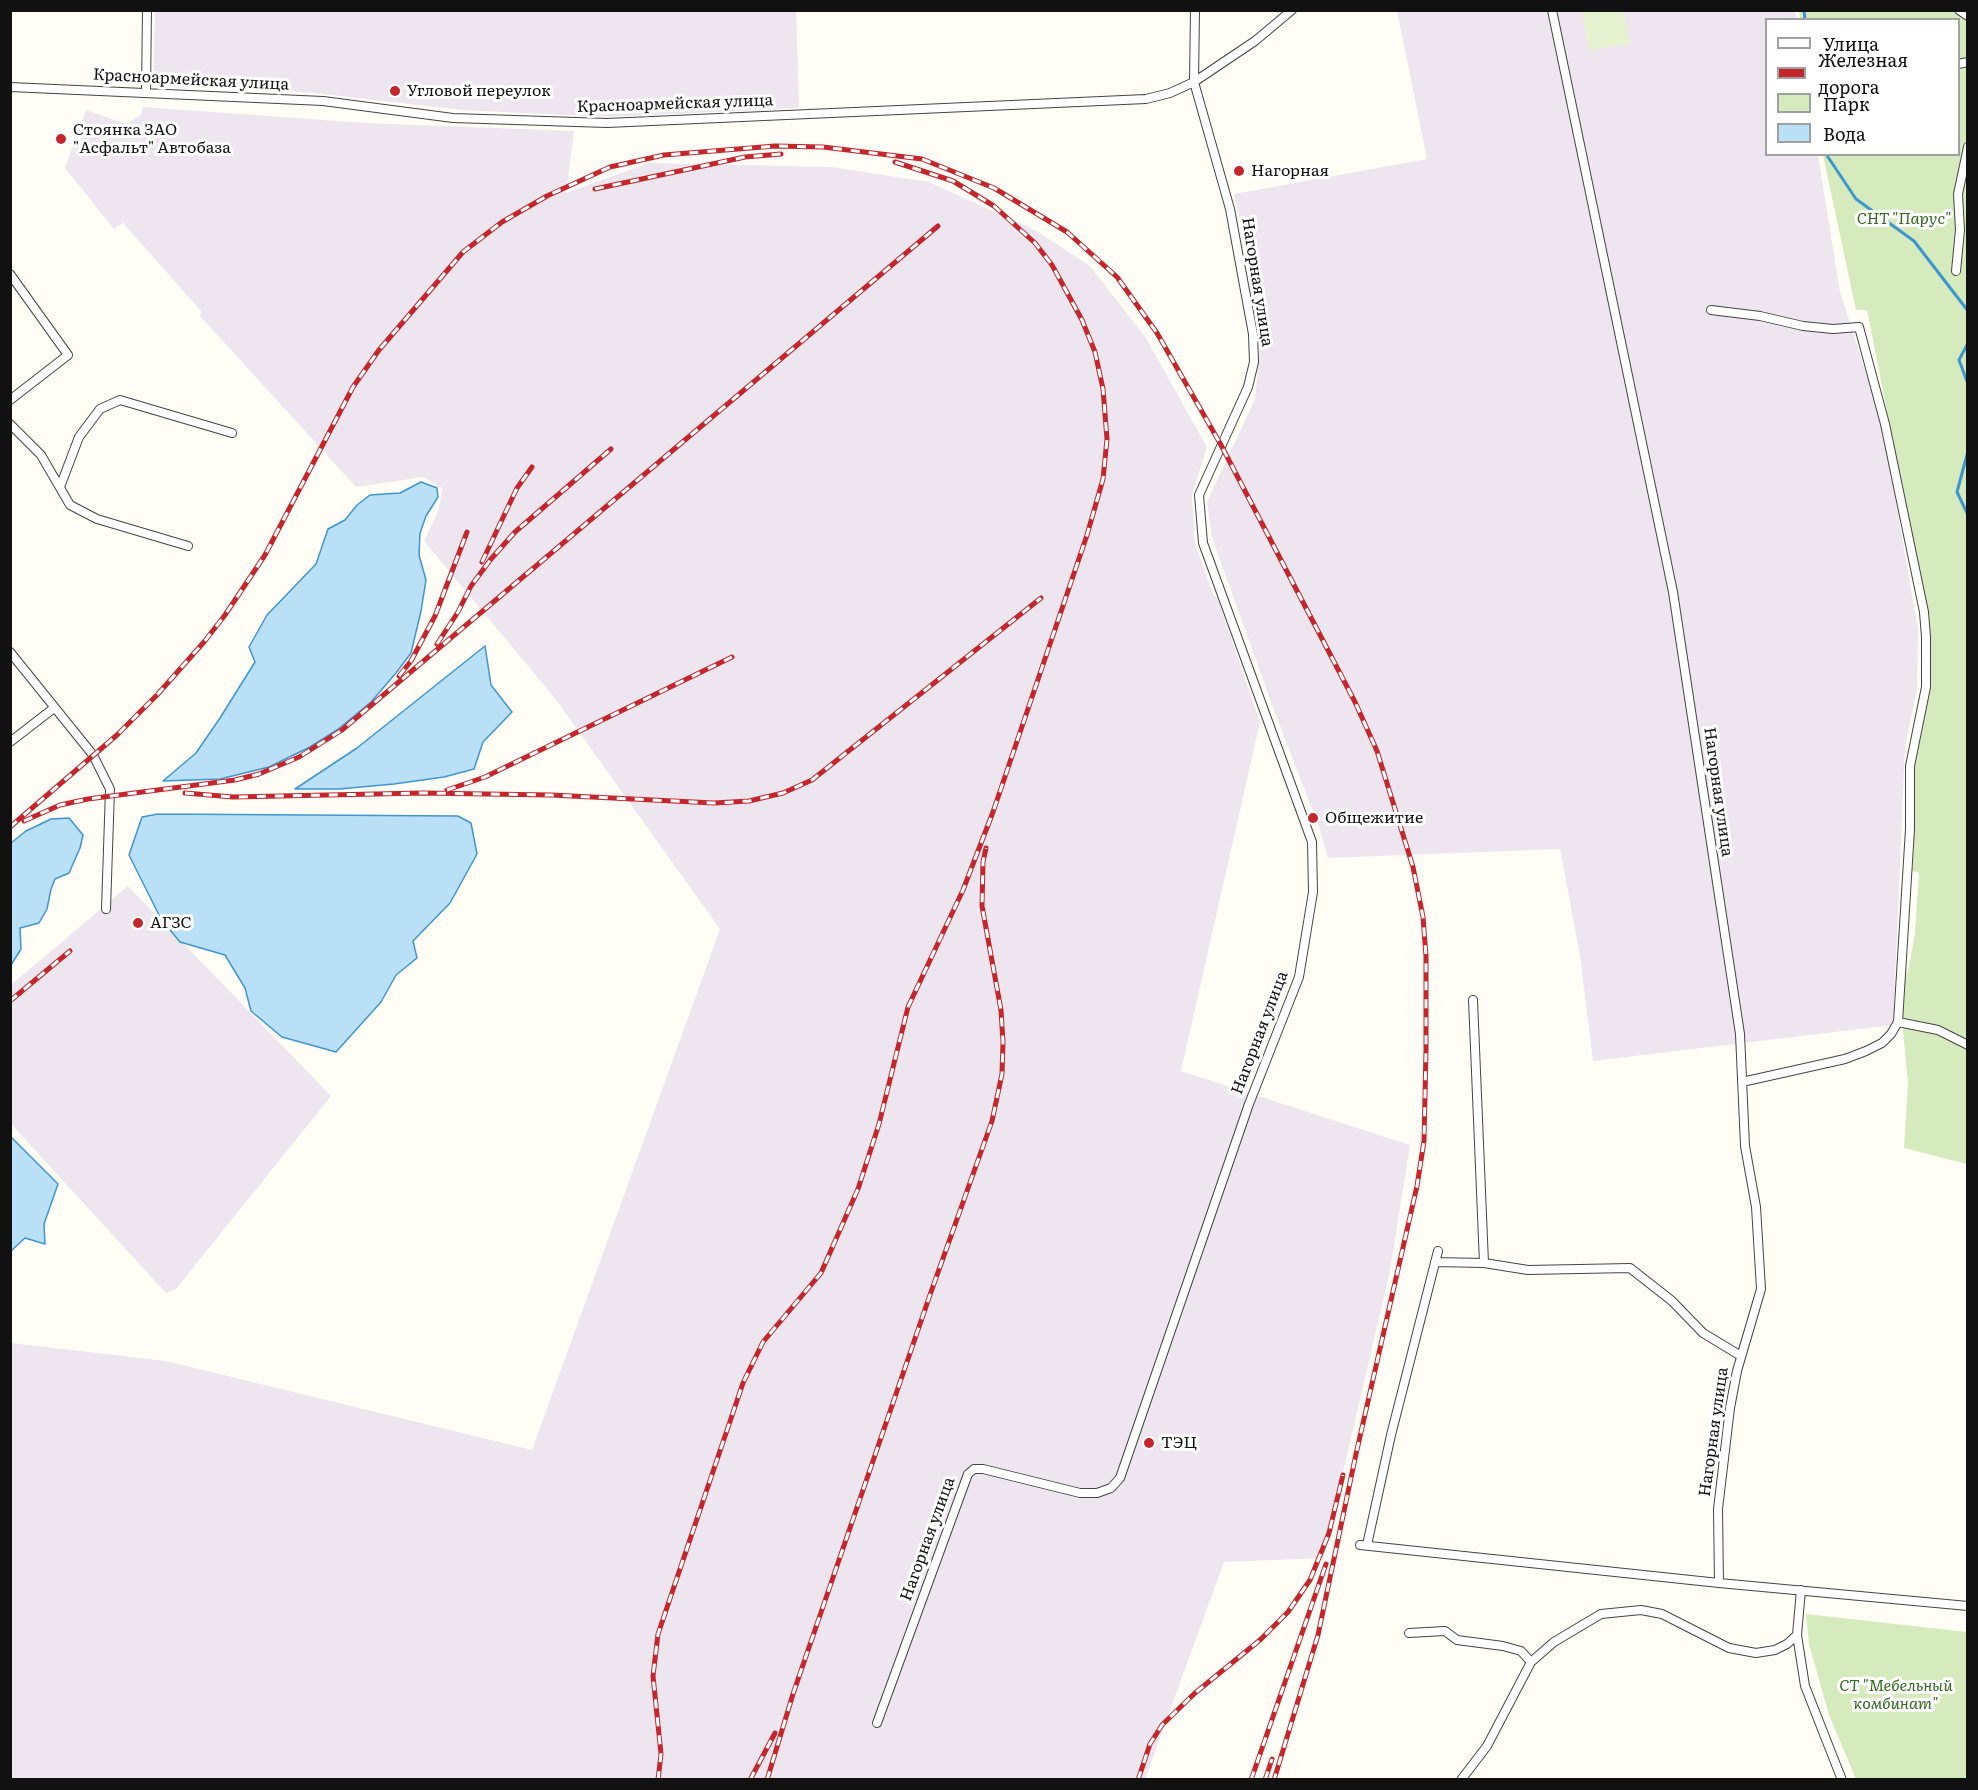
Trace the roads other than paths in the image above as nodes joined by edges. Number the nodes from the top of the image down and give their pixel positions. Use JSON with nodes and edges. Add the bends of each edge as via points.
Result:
{"nodes":[{"id":1,"x":147,"y":10,"type":"edge"},
{"id":2,"x":1195,"y":10,"type":"edge"},
{"id":3,"x":1292,"y":10,"type":"edge"},
{"id":4,"x":1552,"y":10,"type":"edge"},
{"id":5,"x":1959,"y":10,"type":"edge"},
{"id":6,"x":1968,"y":16,"type":"edge"},
{"id":7,"x":1194,"y":82,"type":"junction"},
{"id":8,"x":10,"y":87,"type":"edge"},
{"id":9,"x":146,"y":92,"type":"junction"},
{"id":10,"x":1968,"y":147,"type":"edge"},
{"id":11,"x":1956,"y":272,"type":"dead end"},
{"id":12,"x":10,"y":274,"type":"edge"},
{"id":13,"x":1711,"y":310,"type":"dead end"},
{"id":14,"x":10,"y":400,"type":"edge"},
{"id":15,"x":10,"y":424,"type":"edge"},
{"id":16,"x":232,"y":432,"type":"dead end"},
{"id":17,"x":60,"y":488,"type":"junction"},
{"id":18,"x":188,"y":546,"type":"dead end"},
{"id":19,"x":10,"y":652,"type":"edge"},
{"id":20,"x":54,"y":708,"type":"junction"},
{"id":21,"x":10,"y":742,"type":"edge"},
{"id":22,"x":106,"y":909,"type":"dead end"},
{"id":23,"x":1473,"y":1000,"type":"dead end"},
{"id":24,"x":1898,"y":1022,"type":"junction"},
{"id":25,"x":1968,"y":1045,"type":"edge"},
{"id":26,"x":1742,"y":1082,"type":"junction"},
{"id":27,"x":1438,"y":1251,"type":"dead end"},
{"id":28,"x":1435,"y":1262,"type":"junction"},
{"id":29,"x":1484,"y":1263,"type":"junction"},
{"id":30,"x":1741,"y":1356,"type":"junction"},
{"id":31,"x":1719,"y":1583,"type":"junction"},
{"id":32,"x":1801,"y":1590,"type":"junction"},
{"id":33,"x":1968,"y":1606,"type":"edge"},
{"id":34,"x":1409,"y":1633,"type":"dead end"},
{"id":35,"x":1797,"y":1635,"type":"junction"},
{"id":36,"x":1531,"y":1662,"type":"junction"},
{"id":37,"x":877,"y":1723,"type":"dead end"},
{"id":38,"x":1461,"y":1779,"type":"edge"},
{"id":39,"x":1842,"y":1779,"type":"edge"}],
"edges":[{"from":1,"to":9,"type":"street"},
{"from":2,"to":7,"type":"street","name":"Нагорная улица"},
{"from":3,"to":7,"type":"street","via":[[1255,41]]},
{"from":4,"to":26,"type":"street","name":"Нагорная улица","via":[[1674,592],[1740,1034]]},
{"from":5,"to":6,"type":"street"},
{"from":7,"to":9,"type":"street","name":"Красноармейская улица","via":[[1146,99],[607,123],[453,118],[323,101]]},
{"from":7,"to":37,"type":"street","name":"Нагорная улица","via":[[1230,209],[1253,334],[1254,362],[1248,387],[1199,495],[1203,543],[1312,842],[1313,892],[1299,977],[1249,1104],[1120,1478],[1111,1488],[1097,1493],[983,1469],[968,1474]]},
{"from":8,"to":9,"type":"street","name":"Красноармейская улица"},
{"from":10,"to":11,"type":"street","via":[[1958,194]]},
{"from":12,"to":14,"type":"street","via":[[68,355]]},
{"from":13,"to":24,"type":"street","via":[[1803,326],[1859,327],[1885,424],[1926,637],[1926,687],[1910,766]]},
{"from":15,"to":17,"type":"street","via":[[41,455]]},
{"from":16,"to":17,"type":"street","via":[[120,400],[100,409],[79,437]]},
{"from":17,"to":18,"type":"street","via":[[70,504],[97,519]]},
{"from":19,"to":20,"type":"street"},
{"from":20,"to":21,"type":"street"},
{"from":20,"to":22,"type":"street","via":[[93,755],[110,789]]},
{"from":23,"to":29,"type":"street"},
{"from":24,"to":25,"type":"street","via":[[1938,1030]]},
{"from":24,"to":26,"type":"street","via":[[1882,1043],[1866,1051]]},
{"from":26,"to":30,"type":"street","name":"Нагорная улица","via":[[1761,1289]]},
{"from":27,"to":28,"type":"street"},
{"from":28,"to":29,"type":"street"},
{"from":28,"to":31,"type":"street","via":[[1363,1545]]},
{"from":29,"to":30,"type":"street","via":[[1528,1270],[1630,1268],[1672,1301],[1703,1333]]},
{"from":30,"to":31,"type":"street","name":"Нагорная улица","via":[[1730,1408],[1718,1509]]},
{"from":31,"to":32,"type":"street"},
{"from":32,"to":33,"type":"street"},
{"from":32,"to":35,"type":"street"},
{"from":34,"to":36,"type":"street","via":[[1444,1631],[1457,1640],[1521,1651]]},
{"from":35,"to":36,"type":"street","via":[[1775,1650],[1756,1653],[1729,1648],[1662,1614],[1622,1611],[1601,1614],[1579,1626]]},
{"from":35,"to":39,"type":"street","via":[[1805,1686]]},
{"from":36,"to":38,"type":"street","via":[[1487,1746]]}]}
